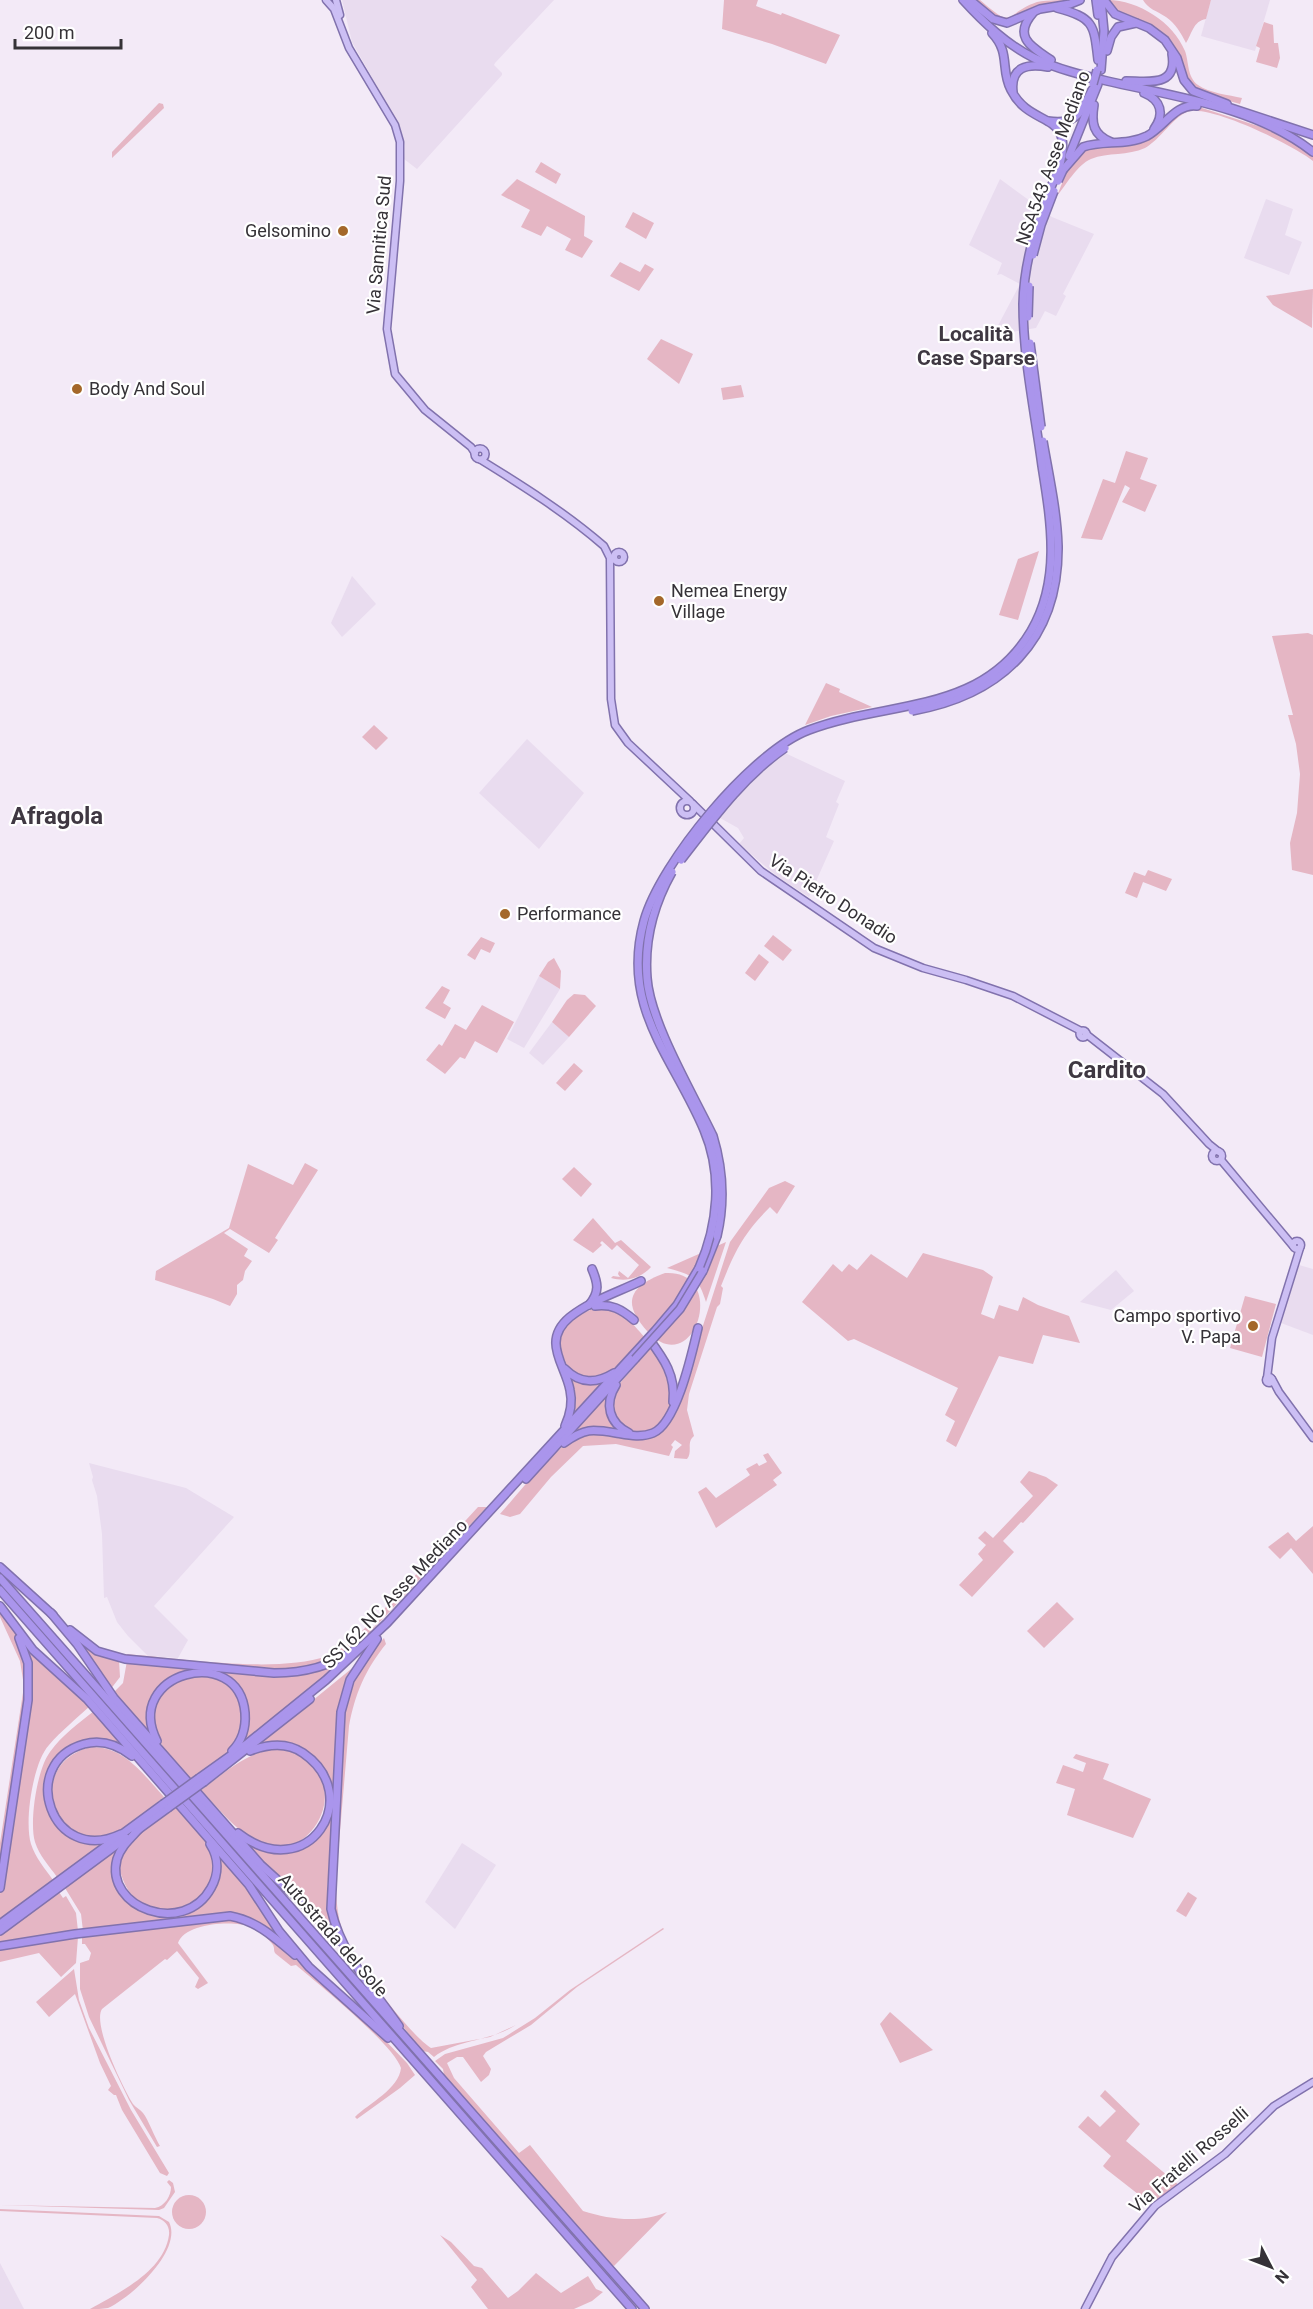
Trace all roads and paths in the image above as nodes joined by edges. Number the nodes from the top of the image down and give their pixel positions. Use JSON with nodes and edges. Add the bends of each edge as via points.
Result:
{"nodes":[{"id":1,"x":326,"y":0,"type":"edge"},
{"id":2,"x":336,"y":0,"type":"edge"},
{"id":3,"x":963,"y":0,"type":"edge"},
{"id":4,"x":970,"y":0,"type":"edge"},
{"id":5,"x":1080,"y":0,"type":"edge"},
{"id":6,"x":1096,"y":0,"type":"edge"},
{"id":7,"x":1103,"y":0,"type":"edge"},
{"id":8,"x":1055,"y":7,"type":"junction"},
{"id":9,"x":972,"y":9,"type":"junction"},
{"id":10,"x":1034,"y":11,"type":"junction"},
{"id":11,"x":1138,"y":23,"type":"junction"},
{"id":12,"x":341,"y":28,"type":"junction"},
{"id":13,"x":1171,"y":48,"type":"junction"},
{"id":14,"x":1051,"y":60,"type":"junction"},
{"id":15,"x":1098,"y":60,"type":"junction"},
{"id":16,"x":1066,"y":70,"type":"junction"},
{"id":17,"x":1099,"y":70,"type":"junction"},
{"id":18,"x":1126,"y":83,"type":"junction"},
{"id":19,"x":1094,"y":86,"type":"junction"},
{"id":20,"x":1014,"y":95,"type":"junction"},
{"id":21,"x":1218,"y":108,"type":"junction"},
{"id":22,"x":1242,"y":113,"type":"junction"},
{"id":23,"x":1046,"y":120,"type":"junction"},
{"id":24,"x":1313,"y":133,"type":"edge"},
{"id":25,"x":1150,"y":134,"type":"junction"},
{"id":26,"x":1114,"y":143,"type":"junction"},
{"id":27,"x":1313,"y":152,"type":"edge"},
{"id":28,"x":1061,"y":169,"type":"junction"},
{"id":29,"x":604,"y":546,"type":"junction"},
{"id":30,"x":611,"y":574,"type":"junction"},
{"id":31,"x":675,"y":787,"type":"junction"},
{"id":32,"x":691,"y":803,"type":"junction"},
{"id":33,"x":680,"y":806,"type":"junction"},
{"id":34,"x":689,"y":815,"type":"junction"},
{"id":35,"x":705,"y":816,"type":"junction"},
{"id":36,"x":717,"y":1236,"type":"joint"},
{"id":37,"x":592,"y":1269,"type":"dead end"},
{"id":38,"x":699,"y":1269,"type":"joint"},
{"id":39,"x":641,"y":1281,"type":"dead end"},
{"id":40,"x":586,"y":1308,"type":"junction"},
{"id":41,"x":634,"y":1320,"type":"dead end"},
{"id":42,"x":698,"y":1328,"type":"dead end"},
{"id":43,"x":649,"y":1339,"type":"dead end"},
{"id":44,"x":634,"y":1358,"type":"junction"},
{"id":45,"x":561,"y":1365,"type":"junction"},
{"id":46,"x":620,"y":1373,"type":"junction"},
{"id":47,"x":672,"y":1411,"type":"junction"},
{"id":48,"x":563,"y":1432,"type":"junction"},
{"id":49,"x":634,"y":1436,"type":"junction"},
{"id":50,"x":1313,"y":1438,"type":"edge"},
{"id":51,"x":550,"y":1453,"type":"junction"},
{"id":52,"x":0,"y":1567,"type":"edge"},
{"id":53,"x":0,"y":1578,"type":"edge"},
{"id":54,"x":0,"y":1590,"type":"edge"},
{"id":55,"x":0,"y":1606,"type":"edge"},
{"id":56,"x":51,"y":1613,"type":"junction"},
{"id":57,"x":14,"y":1627,"type":"junction"},
{"id":58,"x":374,"y":1639,"type":"junction"},
{"id":59,"x":161,"y":1749,"type":"junction"},
{"id":60,"x":144,"y":1765,"type":"junction"},
{"id":61,"x":218,"y":1767,"type":"junction"},
{"id":62,"x":165,"y":1806,"type":"junction"},
{"id":63,"x":225,"y":1822,"type":"junction"},
{"id":64,"x":139,"y":1829,"type":"junction"},
{"id":65,"x":201,"y":1830,"type":"junction"},
{"id":66,"x":122,"y":1834,"type":"junction"},
{"id":67,"x":0,"y":1888,"type":"edge"},
{"id":68,"x":0,"y":1924,"type":"edge"},
{"id":69,"x":0,"y":1931,"type":"edge"},
{"id":70,"x":0,"y":1946,"type":"edge"},
{"id":71,"x":344,"y":1947,"type":"junction"},
{"id":72,"x":309,"y":1967,"type":"junction"},
{"id":73,"x":421,"y":2057,"type":"junction"},
{"id":74,"x":420,"y":2068,"type":"junction"},
{"id":75,"x":1313,"y":2082,"type":"edge"},
{"id":76,"x":632,"y":2309,"type":"edge"},
{"id":77,"x":645,"y":2309,"type":"edge"},
{"id":78,"x":1085,"y":2309,"type":"edge"}],
"edges":[{"from":1,"to":12,"type":"main road","name":"Via Sannitica Sud"},
{"from":2,"to":12,"type":"main road","name":"Via Sannitica Sud"},
{"from":3,"to":9,"type":"highway"},
{"from":4,"to":10,"type":"highway","via":[[1000,22],[1013,22]]},
{"from":4,"to":14,"type":"highway","via":[[1008,36]]},
{"from":5,"to":8,"type":"highway"},
{"from":6,"to":15,"type":"highway","name":"NSA543 Asse Mediano"},
{"from":7,"to":11,"type":"highway","via":[[1115,14]]},
{"from":7,"to":17,"type":"highway","name":"NSA543 Asse Mediano"},
{"from":8,"to":10,"type":"highway"},
{"from":8,"to":15,"type":"highway","via":[[1076,14],[1093,27]]},
{"from":9,"to":16,"type":"highway","via":[[1013,45]]},
{"from":9,"to":20,"type":"highway","via":[[1001,43]]},
{"from":10,"to":14,"type":"highway","via":[[1025,24],[1024,34],[1031,47]]},
{"from":11,"to":13,"type":"highway","via":[[1157,33]]},
{"from":11,"to":17,"type":"highway","via":[[1123,24],[1114,31]]},
{"from":12,"to":29,"type":"main road","name":"Via Sannitica Sud","via":[[395,125],[400,142],[387,329],[395,374],[425,410],[471,447],[485,451],[483,458]]},
{"from":13,"to":18,"type":"highway","via":[[1173,66],[1166,77],[1153,83]]},
{"from":13,"to":22,"type":"highway","via":[[1184,80],[1193,91]]},
{"from":14,"to":18,"type":"highway"},
{"from":15,"to":17,"type":"highway","name":"NSA543 Asse Mediano"},
{"from":16,"to":18,"type":"highway"},
{"from":16,"to":20,"type":"highway","via":[[1026,66],[1014,78]]},
{"from":17,"to":19,"type":"highway","name":"NSA543 Asse Mediano","bridge":true},
{"from":18,"to":21,"type":"highway"},
{"from":18,"to":22,"type":"highway"},
{"from":18,"to":25,"type":"highway","via":[[1160,106],[1159,122]]},
{"from":19,"to":23,"type":"highway","via":[[1074,118],[1062,122]]},
{"from":19,"to":26,"type":"highway","via":[[1092,122],[1100,135]]},
{"from":19,"to":28,"type":"highway","name":"NSA543 Asse Mediano"},
{"from":20,"to":23,"type":"highway","via":[[1025,108]]},
{"from":21,"to":22,"type":"highway"},
{"from":21,"to":25,"type":"highway","via":[[1186,106]]},
{"from":22,"to":24,"type":"highway"},
{"from":22,"to":27,"type":"highway"},
{"from":23,"to":28,"type":"highway","via":[[1064,139]]},
{"from":25,"to":26,"type":"highway"},
{"from":26,"to":28,"type":"highway","via":[[1083,147]]},
{"from":28,"to":36,"type":"highway","name":"NSA543 Asse Mediano","bridge":true,"via":[[1035,245],[1029,286],[1030,345],[1058,548],[1050,602],[1034,638],[1000,676],[965,697],[929,708],[833,724],[778,752],[747,781],[672,871],[652,917],[647,980],[655,1013],[718,1154],[722,1186]]},
{"from":28,"to":38,"type":"highway","name":"NSA543 Asse Mediano","bridge":true,"via":[[1043,203],[1030,243],[1024,286],[1026,358],[1052,547],[1047,594],[1032,630],[1002,667],[963,692],[832,722],[805,731],[773,751],[728,793],[676,858],[658,886],[644,921],[639,965],[645,1010],[664,1056],[704,1131],[714,1164],[715,1218]]},
{"from":29,"to":30,"type":"main road","name":"Via Pietro Donadio"},
{"from":29,"to":30,"type":"main road","via":[[624,556]]},
{"from":30,"to":31,"type":"main road","name":"Via Pietro Donadio","via":[[615,725],[628,743]]},
{"from":31,"to":32,"type":"main road","name":"Via Pietro Donadio"},
{"from":31,"to":33,"type":"main road"},
{"from":32,"to":33,"type":"main road","via":[[684,801]]},
{"from":32,"to":34,"type":"main road","via":[[693,810]]},
{"from":32,"to":35,"type":"main road","name":"Via Pietro Donadio"},
{"from":33,"to":34,"type":"main road","via":[[681,813]]},
{"from":34,"to":35,"type":"main road"},
{"from":35,"to":50,"type":"main road","name":"Via Pietro Donadio","via":[[762,871],[874,948],[1013,996],[1113,1053],[1163,1094],[1216,1153],[1214,1160],[1221,1160],[1295,1246],[1268,1358],[1269,1380]]},
{"from":36,"to":44,"type":"highway","name":"SS162 NC Asse Mediano","bridge":true,"via":[[680,1309]]},
{"from":37,"to":40,"type":"highway","via":[[598,1287]]},
{"from":38,"to":44,"type":"highway","name":"SS162 NC Asse Mediano","bridge":true,"via":[[677,1305]]},
{"from":39,"to":40,"type":"highway"},
{"from":40,"to":41,"type":"highway","via":[[612,1306]]},
{"from":40,"to":45,"type":"highway","via":[[560,1329],[556,1350]]},
{"from":42,"to":47,"type":"highway"},
{"from":43,"to":47,"type":"highway","via":[[671,1376]]},
{"from":44,"to":46,"type":"highway","name":"SS162 NC Asse Mediano"},
{"from":45,"to":46,"type":"highway","via":[[574,1377],[591,1382]]},
{"from":45,"to":48,"type":"highway","via":[[571,1396]]},
{"from":46,"to":48,"type":"highway","name":"SS162 NC Asse Mediano"},
{"from":46,"to":49,"type":"highway","via":[[610,1396],[610,1412],[615,1423]]},
{"from":46,"to":51,"type":"highway","name":"SS162 NC Asse Mediano"},
{"from":47,"to":49,"type":"highway","via":[[660,1429]]},
{"from":48,"to":58,"type":"highway","name":"SS162 NC Asse Mediano"},
{"from":49,"to":51,"type":"highway","via":[[586,1430]]},
{"from":51,"to":58,"type":"highway","name":"SS162 NC Asse Mediano"},
{"from":52,"to":56,"type":"highway"},
{"from":53,"to":73,"type":"highway","name":"Autostrada del Sole"},
{"from":54,"to":74,"type":"highway","name":"Autostrada del Sole"},
{"from":55,"to":57,"type":"highway"},
{"from":56,"to":58,"type":"highway","via":[[87,1645],[112,1656],[274,1673],[322,1666]]},
{"from":56,"to":59,"type":"highway","via":[[114,1698]]},
{"from":57,"to":60,"type":"highway","via":[[33,1650],[87,1699]]},
{"from":57,"to":67,"type":"highway","via":[[24,1647],[30,1680]]},
{"from":58,"to":61,"type":"highway","name":"SS162 NC Asse Mediano"},
{"from":58,"to":71,"type":"highway","via":[[350,1680],[341,1713],[330,1893],[334,1923]]},
{"from":59,"to":61,"type":"highway","via":[[152,1731],[155,1699],[184,1673],[211,1673],[233,1686],[245,1710],[242,1736]]},
{"from":59,"to":63,"type":"highway"},
{"from":60,"to":65,"type":"highway"},
{"from":60,"to":66,"type":"highway","via":[[118,1746],[90,1743],[70,1750],[60,1759],[48,1782],[53,1815],[68,1832],[102,1841]]},
{"from":61,"to":62,"type":"highway","name":"SS162 NC Asse Mediano","bridge":true},
{"from":61,"to":63,"type":"highway","via":[[258,1748],[288,1746],[318,1767],[330,1794],[327,1818],[321,1829],[304,1845],[293,1849],[261,1847]]},
{"from":62,"to":64,"type":"highway","name":"SS162 NC Asse Mediano"},
{"from":62,"to":66,"type":"highway","name":"SS162 NC Asse Mediano"},
{"from":63,"to":71,"type":"highway","via":[[261,1865]]},
{"from":64,"to":65,"type":"highway","via":[[117,1858],[118,1879],[137,1905],[155,1913],[174,1914],[202,1900],[215,1881],[217,1861]]},
{"from":64,"to":69,"type":"highway","name":"SS162 NC Asse Mediano"},
{"from":65,"to":72,"type":"highway","via":[[249,1885]]},
{"from":66,"to":68,"type":"highway","name":"SS162 NC Asse Mediano"},
{"from":70,"to":72,"type":"highway","via":[[230,1916],[261,1927]]},
{"from":71,"to":73,"type":"highway"},
{"from":72,"to":74,"type":"highway"},
{"from":73,"to":77,"type":"highway","name":"Autostrada del Sole"},
{"from":74,"to":76,"type":"highway","name":"Autostrada del Sole"},
{"from":75,"to":78,"type":"main road","name":"Via Fratelli Rosselli","via":[[1274,2106],[1221,2157],[1155,2206],[1112,2257]]}]}
